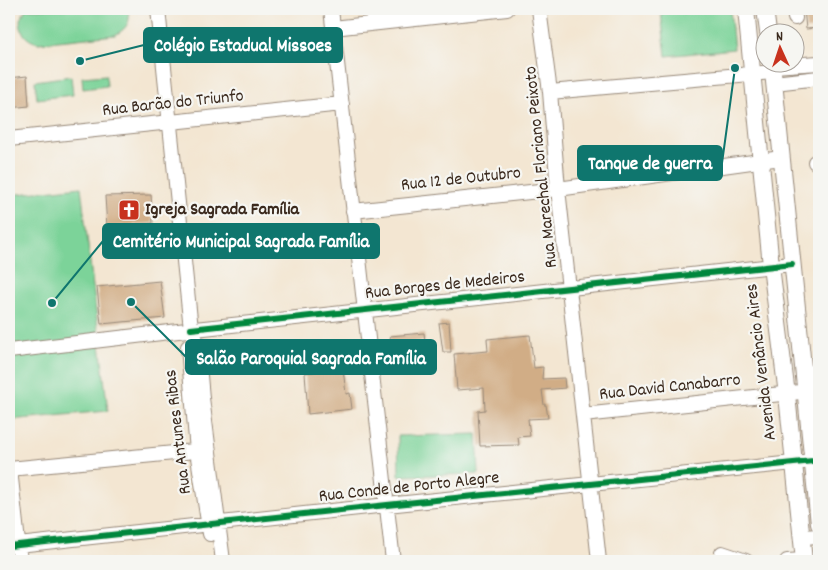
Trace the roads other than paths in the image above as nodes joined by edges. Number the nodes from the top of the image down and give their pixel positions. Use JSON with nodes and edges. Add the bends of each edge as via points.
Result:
{"nodes":[{"id":1,"x":158,"y":9,"type":"edge"},
{"id":2,"x":331,"y":9,"type":"edge"},
{"id":3,"x":507,"y":9,"type":"edge"},
{"id":4,"x":539,"y":9,"type":"edge"},
{"id":5,"x":746,"y":9,"type":"edge"},
{"id":6,"x":765,"y":9,"type":"edge"},
{"id":7,"x":767,"y":22,"type":"edge"},
{"id":8,"x":333,"y":28,"type":"junction"},
{"id":9,"x":819,"y":63,"type":"edge"},
{"id":10,"x":806,"y":65,"type":"edge"},
{"id":11,"x":766,"y":72,"type":"edge"},
{"id":12,"x":773,"y":72,"type":"edge"},
{"id":13,"x":780,"y":72,"type":"edge"},
{"id":14,"x":753,"y":74,"type":"junction"},
{"id":15,"x":819,"y":78,"type":"edge"},
{"id":16,"x":550,"y":92,"type":"junction"},
{"id":17,"x":342,"y":104,"type":"junction"},
{"id":18,"x":170,"y":123,"type":"junction"},
{"id":19,"x":9,"y":139,"type":"edge"},
{"id":20,"x":781,"y":158,"type":"junction"},
{"id":21,"x":761,"y":160,"type":"junction"},
{"id":22,"x":558,"y":189,"type":"junction"},
{"id":23,"x":353,"y":211,"type":"junction"},
{"id":24,"x":792,"y":264,"type":"junction"},
{"id":25,"x":771,"y":266,"type":"junction"},
{"id":26,"x":569,"y":288,"type":"junction"},
{"id":27,"x":365,"y":310,"type":"junction"},
{"id":28,"x":191,"y":329,"type":"junction"},
{"id":29,"x":800,"y":340,"type":"junction"},
{"id":30,"x":780,"y":343,"type":"junction"},
{"id":31,"x":9,"y":351,"type":"edge"},
{"id":32,"x":812,"y":391,"type":"edge"},
{"id":33,"x":787,"y":395,"type":"junction"},
{"id":34,"x":583,"y":415,"type":"junction"},
{"id":35,"x":203,"y":450,"type":"junction"},
{"id":36,"x":813,"y":461,"type":"junction"},
{"id":37,"x":793,"y":463,"type":"junction"},
{"id":38,"x":10,"y":469,"type":"edge"},
{"id":39,"x":591,"y":484,"type":"junction"},
{"id":40,"x":387,"y":505,"type":"junction"},
{"id":41,"x":214,"y":524,"type":"junction"},
{"id":42,"x":819,"y":524,"type":"edge"},
{"id":43,"x":819,"y":536,"type":"edge"},
{"id":44,"x":802,"y":537,"type":"junction"},
{"id":45,"x":14,"y":546,"type":"edge"},
{"id":46,"x":722,"y":553,"type":"dead end"},
{"id":47,"x":20,"y":561,"type":"edge"},
{"id":48,"x":214,"y":561,"type":"edge"},
{"id":49,"x":223,"y":561,"type":"edge"},
{"id":50,"x":393,"y":561,"type":"edge"},
{"id":51,"x":599,"y":561,"type":"edge"},
{"id":52,"x":746,"y":561,"type":"edge"},
{"id":53,"x":787,"y":561,"type":"edge"},
{"id":54,"x":804,"y":561,"type":"edge"}],
"edges":[{"from":1,"to":18,"type":"street","name":"Rua Antunes Ribas"},
{"from":2,"to":8,"type":"street"},
{"from":3,"to":8,"type":"street"},
{"from":4,"to":16,"type":"street","name":"Rua Marechal Floriano Peixoto"},
{"from":5,"to":14,"type":"main road","name":"Avenida Venâncio Aires"},
{"from":6,"to":7,"type":"main road"},
{"from":8,"to":17,"type":"street"},
{"from":9,"to":10,"type":"street"},
{"from":11,"to":14,"type":"street"},
{"from":12,"to":20,"type":"main road"},
{"from":13,"to":15,"type":"street"},
{"from":14,"to":16,"type":"street"},
{"from":14,"to":21,"type":"main road","name":"Avenida Venâncio Aires"},
{"from":16,"to":22,"type":"street","name":"Rua Marechal Floriano Peixoto"},
{"from":17,"to":18,"type":"street","name":"Rua Barão do Triunfo"},
{"from":17,"to":23,"type":"street"},
{"from":18,"to":19,"type":"street","name":"Rua Barão do Triunfo"},
{"from":18,"to":28,"type":"street","name":"Rua Antunes Ribas"},
{"from":20,"to":21,"type":"street","name":"Rua 12 de Outubro"},
{"from":20,"to":24,"type":"main road"},
{"from":21,"to":22,"type":"street","name":"Rua 12 de Outubro"},
{"from":21,"to":25,"type":"main road","name":"Avenida Venâncio Aires"},
{"from":22,"to":23,"type":"street","name":"Rua 12 de Outubro"},
{"from":22,"to":26,"type":"street","name":"Rua Marechal Floriano Peixoto"},
{"from":23,"to":27,"type":"street"},
{"from":24,"to":25,"type":"street","name":"Rua Borges de Medeiros"},
{"from":24,"to":29,"type":"main road"},
{"from":25,"to":26,"type":"street","name":"Rua Borges de Medeiros"},
{"from":25,"to":30,"type":"main road","name":"Avenida Venâncio Aires"},
{"from":26,"to":27,"type":"street","name":"Rua Borges de Medeiros"},
{"from":26,"to":34,"type":"street","name":"Rua Marechal Floriano Peixoto"},
{"from":27,"to":28,"type":"street","name":"Rua Borges de Medeiros"},
{"from":27,"to":40,"type":"street"},
{"from":28,"to":31,"type":"street","name":"Rua Borges de Medeiros"},
{"from":28,"to":35,"type":"street","name":"Rua Antunes Ribas","via":[[188,342]]},
{"from":29,"to":30,"type":"main road"},
{"from":29,"to":32,"type":"main road"},
{"from":30,"to":33,"type":"main road","name":"Avenida Venâncio Aires"},
{"from":32,"to":33,"type":"street","name":"Rua David Canabarro"},
{"from":32,"to":36,"type":"main road"},
{"from":33,"to":34,"type":"street","name":"Rua David Canabarro"},
{"from":33,"to":37,"type":"main road","name":"Avenida Venâncio Aires"},
{"from":34,"to":39,"type":"street","name":"Rua Marechal Floriano Peixoto"},
{"from":35,"to":38,"type":"street"},
{"from":35,"to":41,"type":"street","name":"Rua Antunes Ribas"},
{"from":36,"to":37,"type":"street","name":"Rua Conde de Porto Alegre"},
{"from":36,"to":42,"type":"main road"},
{"from":37,"to":39,"type":"street","name":"Rua Conde de Porto Alegre"},
{"from":37,"to":44,"type":"main road","name":"Avenida Venâncio Aires"},
{"from":38,"to":45,"type":"street"},
{"from":39,"to":40,"type":"street","name":"Rua Conde de Porto Alegre"},
{"from":39,"to":51,"type":"street","name":"Rua Marechal Floriano Peixoto"},
{"from":40,"to":41,"type":"street","name":"Rua Conde de Porto Alegre"},
{"from":40,"to":50,"type":"street"},
{"from":41,"to":45,"type":"street","name":"Rua Conde de Porto Alegre"},
{"from":41,"to":48,"type":"street","name":"Rua Antunes Ribas"},
{"from":41,"to":49,"type":"street","name":"Rua Antunes Ribas"},
{"from":43,"to":44,"type":"street"},
{"from":44,"to":54,"type":"main road","name":"Avenida Venâncio Aires"},
{"from":45,"to":47,"type":"street"},
{"from":46,"to":52,"type":"street"},
{"from":53,"to":54,"type":"street"}]}
